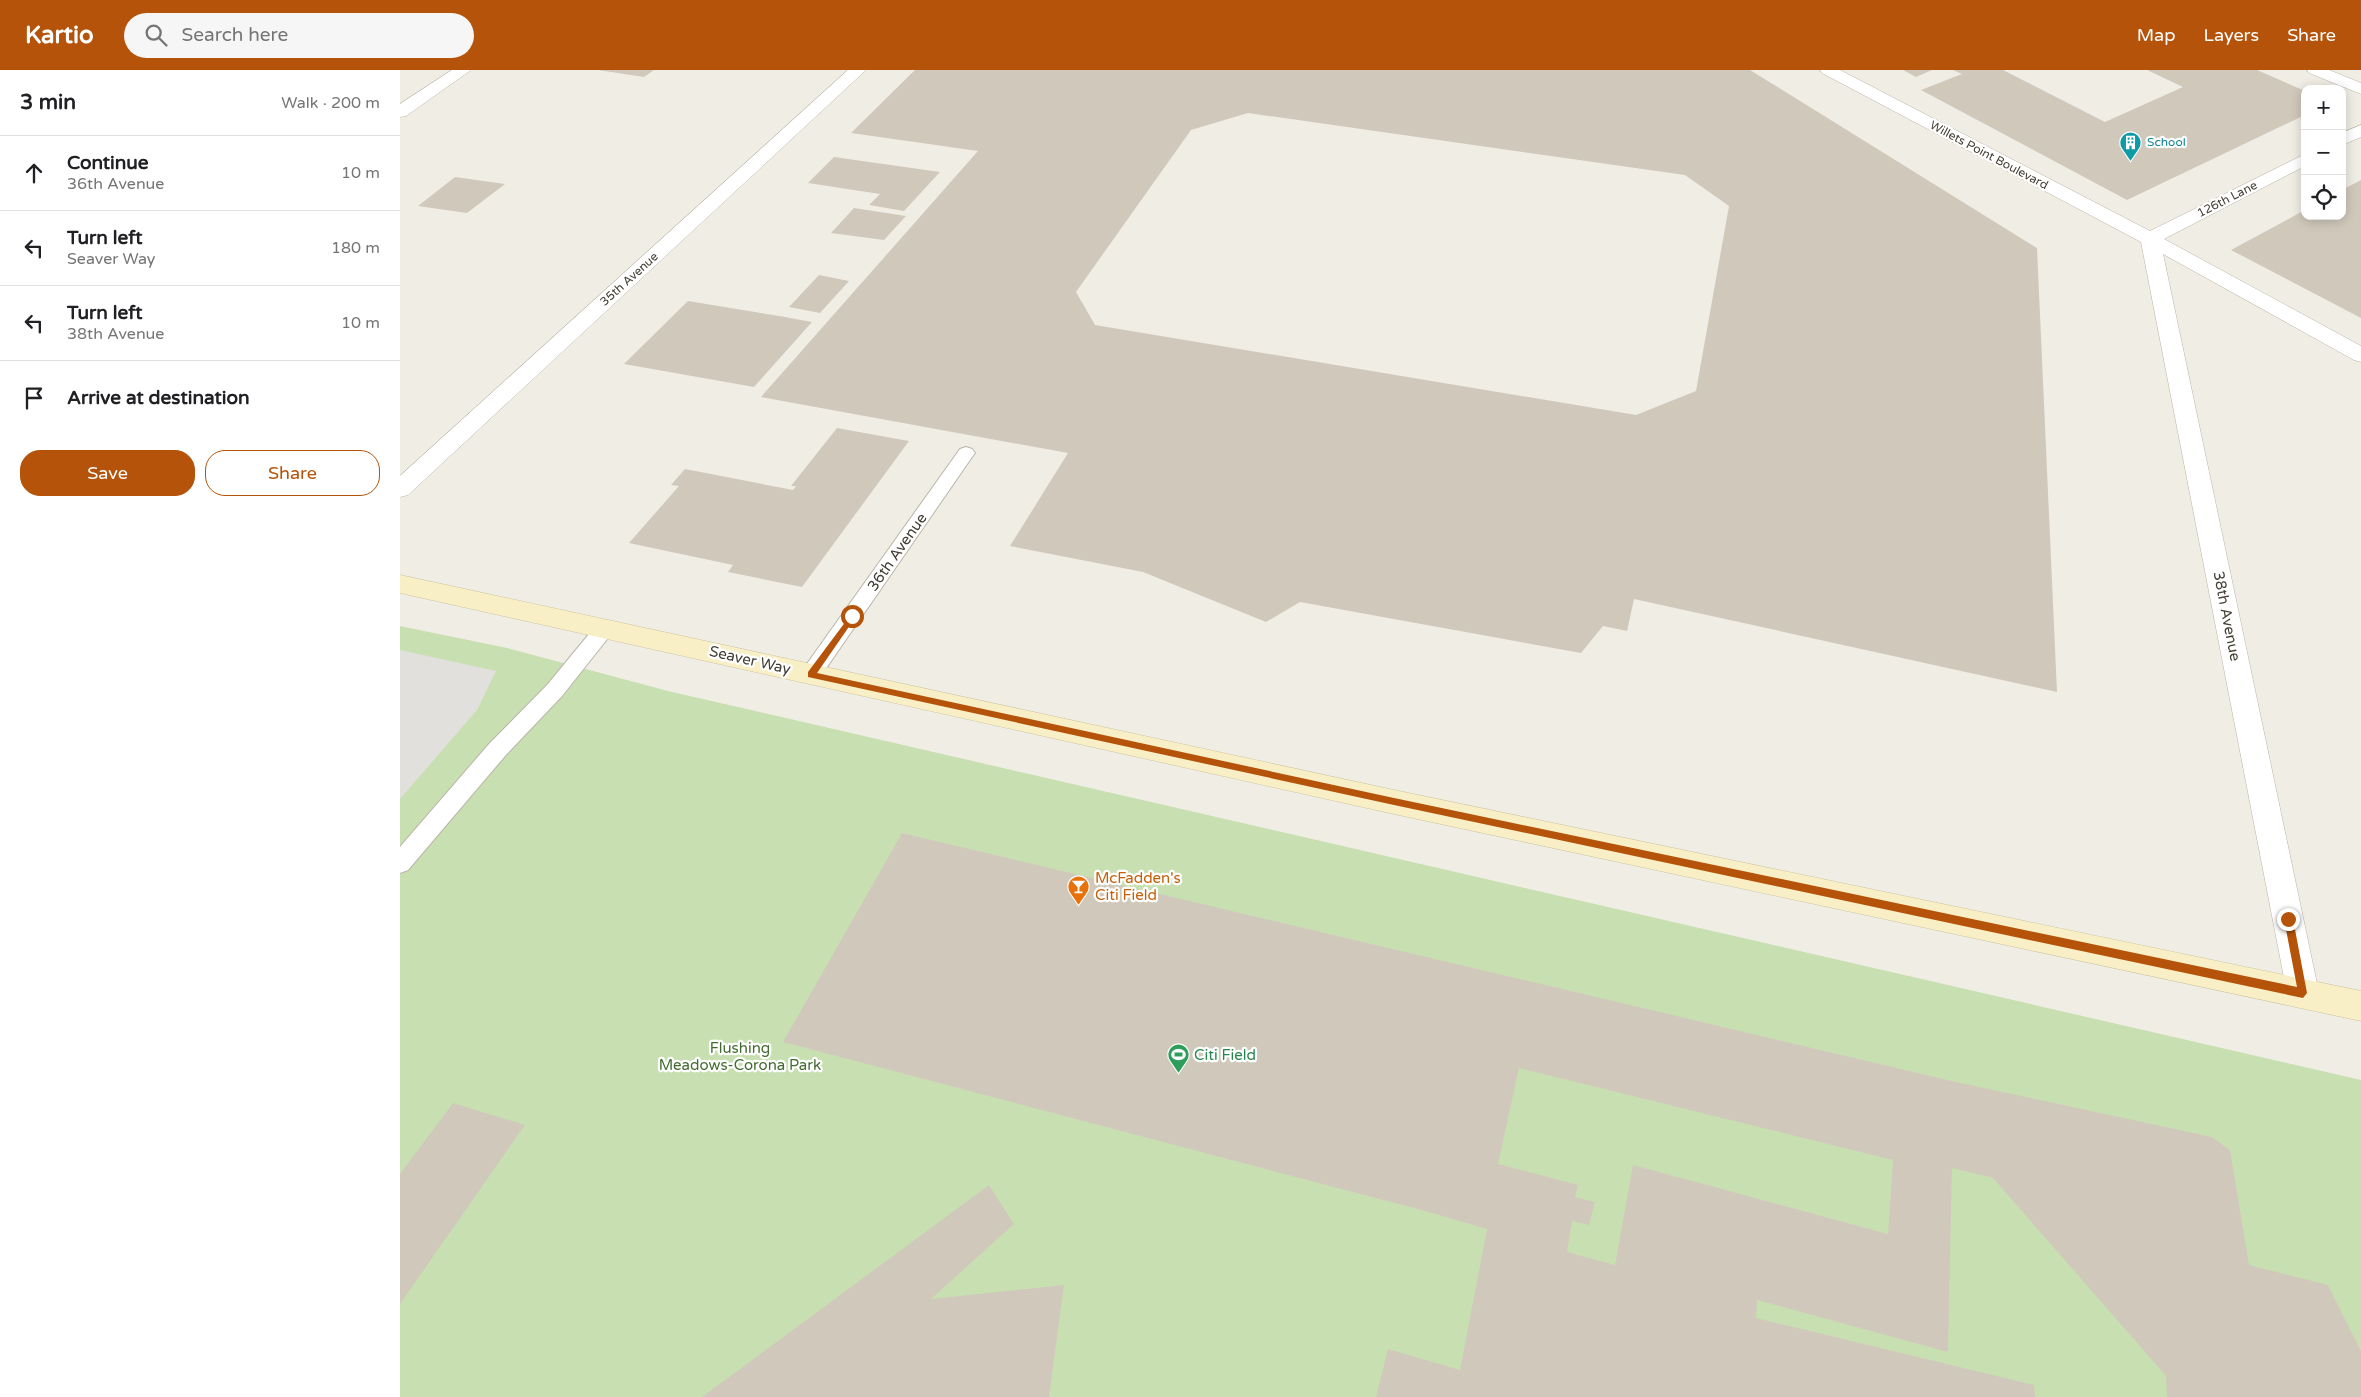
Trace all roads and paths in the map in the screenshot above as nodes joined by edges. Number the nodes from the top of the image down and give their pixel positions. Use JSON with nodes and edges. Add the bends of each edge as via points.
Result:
{"nodes":[{"id":1,"x":463,"y":70,"type":"edge"},
{"id":2,"x":858,"y":70,"type":"edge"},
{"id":3,"x":1828,"y":70,"type":"edge"},
{"id":4,"x":2315,"y":70,"type":"edge"},
{"id":5,"x":2361,"y":89,"type":"edge"},
{"id":6,"x":400,"y":112,"type":"edge"},
{"id":7,"x":2361,"y":130,"type":"edge"},
{"id":8,"x":2346,"y":138,"type":"edge"},
{"id":9,"x":2301,"y":161,"type":"edge"},
{"id":10,"x":2150,"y":239,"type":"junction"},
{"id":11,"x":2361,"y":355,"type":"edge"},
{"id":12,"x":966,"y":453,"type":"dead end"},
{"id":13,"x":400,"y":489,"type":"edge"},
{"id":14,"x":400,"y":584,"type":"edge"},
{"id":15,"x":605,"y":628,"type":"junction"},
{"id":16,"x":811,"y":674,"type":"junction"},
{"id":17,"x":400,"y":864,"type":"edge"},
{"id":18,"x":2303,"y":993,"type":"junction"},
{"id":19,"x":2361,"y":1006,"type":"edge"}],
"edges":[{"from":1,"to":6,"type":"street"},
{"from":2,"to":13,"type":"street","name":"35th Avenue"},
{"from":3,"to":10,"type":"street","name":"Willets Point Boulevard"},
{"from":4,"to":5,"type":"street"},
{"from":7,"to":8,"type":"street"},
{"from":9,"to":10,"type":"street","name":"126th Lane"},
{"from":10,"to":11,"type":"street","name":"Willets Point Boulevard"},
{"from":10,"to":18,"type":"street","name":"38th Avenue"},
{"from":12,"to":16,"type":"lane","name":"36th Avenue"},
{"from":14,"to":15,"type":"main road","name":"Seaver Way"},
{"from":15,"to":16,"type":"main road","name":"Seaver Way"},
{"from":15,"to":17,"type":"lane","via":[[555,690],[497,750]]},
{"from":16,"to":18,"type":"main road","name":"Seaver Way","via":[[1394,802]]},
{"from":18,"to":19,"type":"main road","name":"Seaver Way"}]}
